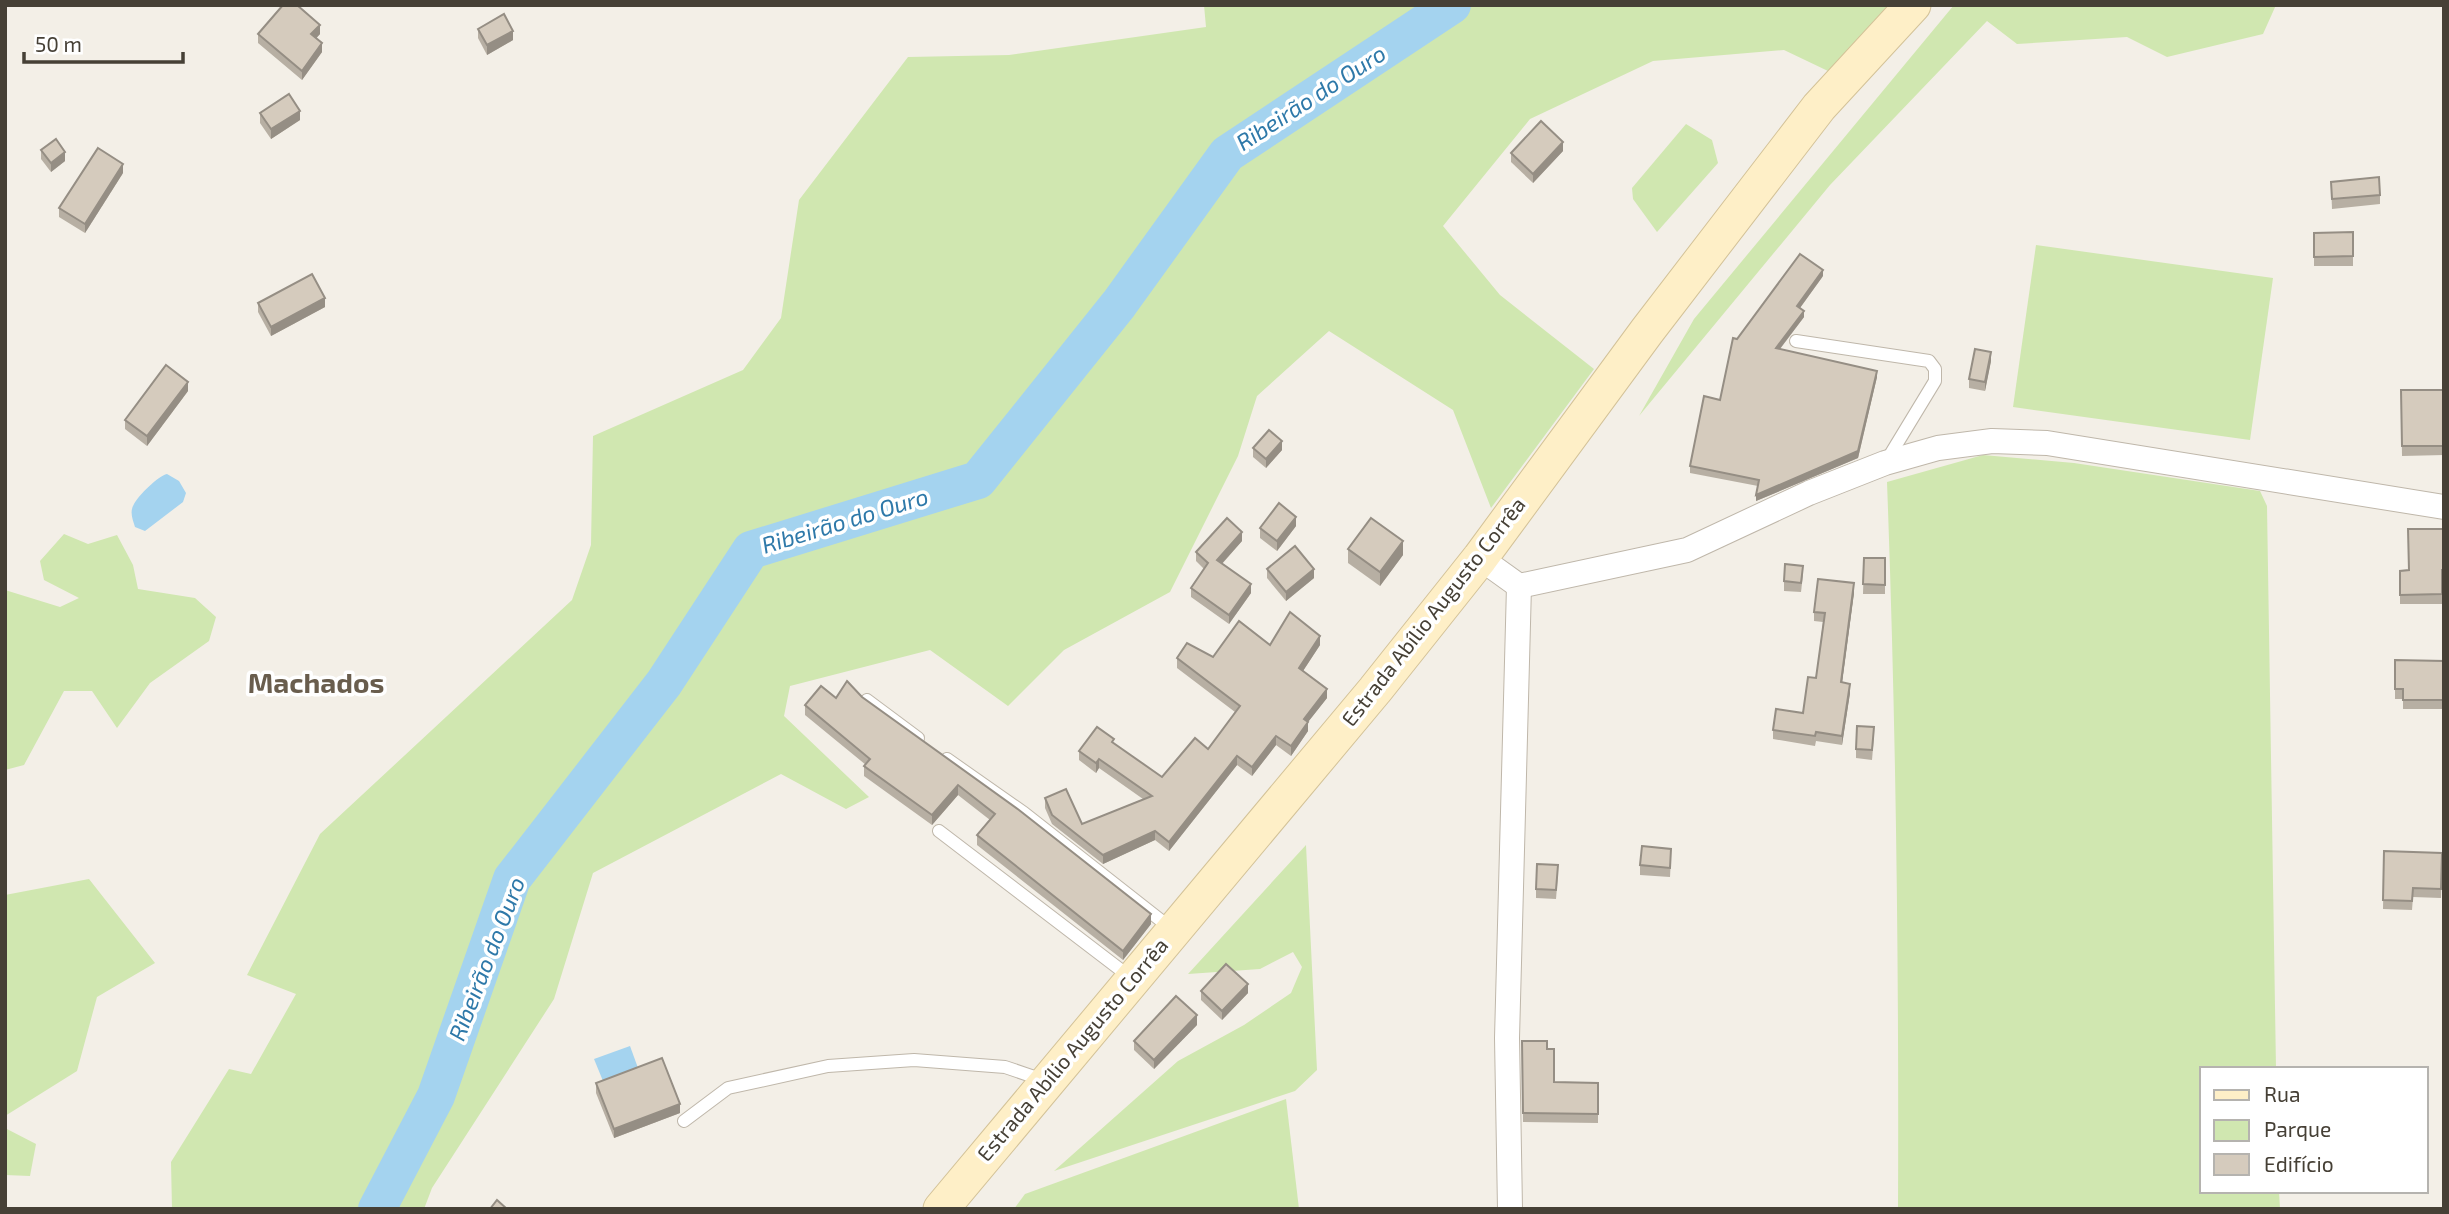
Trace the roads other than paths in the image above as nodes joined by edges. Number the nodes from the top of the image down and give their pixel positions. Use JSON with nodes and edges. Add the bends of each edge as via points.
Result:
{"nodes":[{"id":1,"x":1913,"y":5,"type":"edge"},
{"id":2,"x":1796,"y":341,"type":"dead end"},
{"id":3,"x":1885,"y":463,"type":"junction"},
{"id":4,"x":2444,"y":507,"type":"edge"},
{"id":5,"x":1480,"y":558,"type":"junction"},
{"id":6,"x":1519,"y":586,"type":"junction"},
{"id":7,"x":867,"y":700,"type":"edge"},
{"id":8,"x":939,"y":831,"type":"dead end"},
{"id":9,"x":1173,"y":930,"type":"junction"},
{"id":10,"x":1132,"y":979,"type":"junction"},
{"id":11,"x":1046,"y":1081,"type":"junction"},
{"id":12,"x":684,"y":1121,"type":"dead end"},
{"id":13,"x":941,"y":1209,"type":"edge"},
{"id":14,"x":1510,"y":1209,"type":"edge"}],
"edges":[{"from":1,"to":5,"type":"main road","name":"Estrada Abílio Augusto Corrêa","via":[[1819,107]]},
{"from":2,"to":3,"type":"lane","via":[[1929,361],[1935,369],[1935,381]]},
{"from":3,"to":4,"type":"street","via":[[1938,447],[1992,441],[2047,443]]},
{"from":3,"to":6,"type":"street","via":[[1687,550]]},
{"from":5,"to":6,"type":"street"},
{"from":5,"to":9,"type":"main road","name":"Estrada Abílio Augusto Corrêa"},
{"from":6,"to":14,"type":"street","via":[[1507,1038]]},
{"from":7,"to":9,"type":"lane","via":[[1024,813]]},
{"from":8,"to":10,"type":"lane"},
{"from":9,"to":10,"type":"main road","name":"Estrada Abílio Augusto Corrêa"},
{"from":10,"to":11,"type":"main road","name":"Estrada Abílio Augusto Corrêa"},
{"from":11,"to":12,"type":"lane","via":[[1005,1067],[914,1060],[828,1066],[728,1088]]},
{"from":11,"to":13,"type":"main road","name":"Estrada Abílio Augusto Corrêa"}]}
